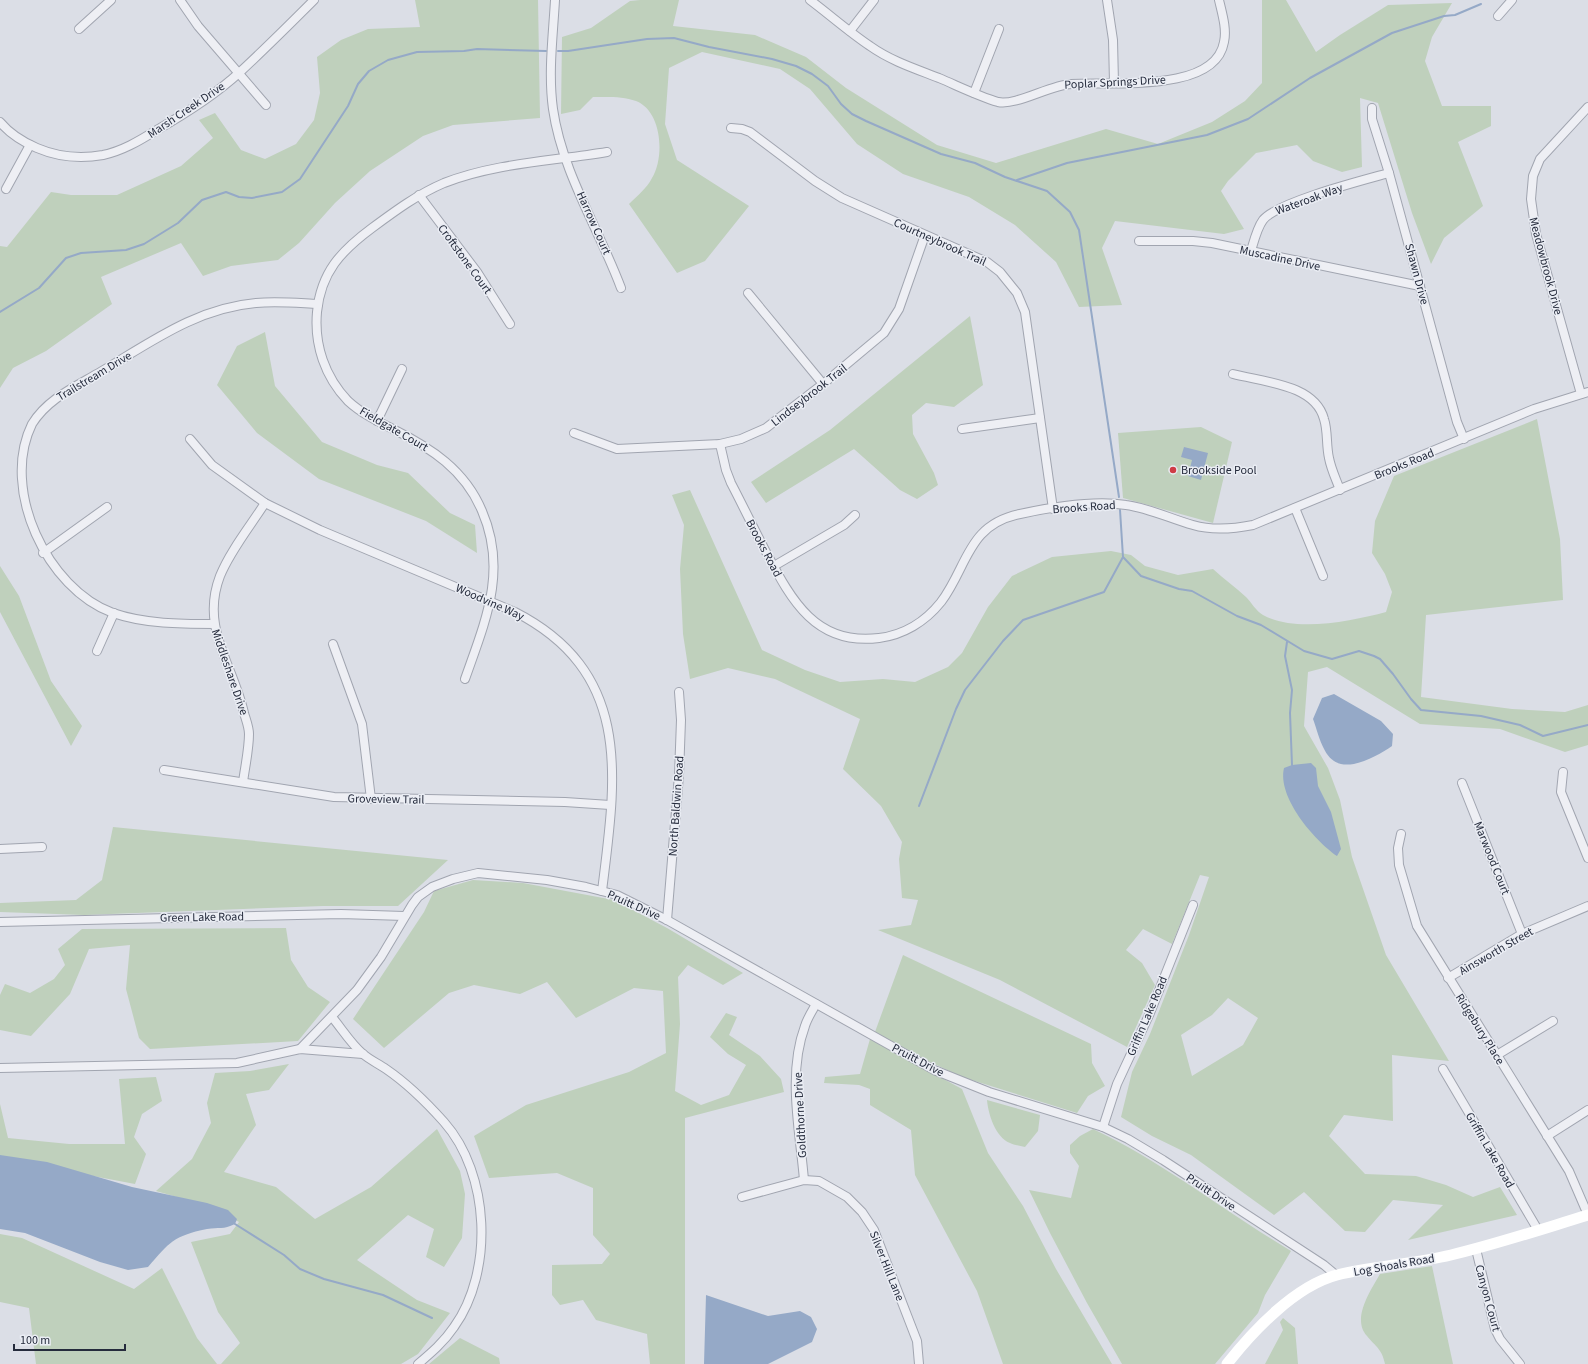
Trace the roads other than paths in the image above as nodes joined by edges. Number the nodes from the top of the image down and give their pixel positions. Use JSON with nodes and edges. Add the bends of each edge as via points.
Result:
{"nodes":[{"id":1,"x":111,"y":0,"type":"edge"},
{"id":2,"x":180,"y":0,"type":"edge"},
{"id":3,"x":314,"y":0,"type":"edge"},
{"id":4,"x":555,"y":0,"type":"edge"},
{"id":5,"x":810,"y":0,"type":"edge"},
{"id":6,"x":874,"y":0,"type":"edge"},
{"id":7,"x":1107,"y":0,"type":"edge"},
{"id":8,"x":1219,"y":0,"type":"edge"},
{"id":9,"x":1512,"y":0,"type":"edge"},
{"id":10,"x":1498,"y":16,"type":"dead end"},
{"id":11,"x":79,"y":28,"type":"dead end"},
{"id":12,"x":999,"y":29,"type":"dead end"},
{"id":13,"x":850,"y":31,"type":"junction"},
{"id":14,"x":239,"y":73,"type":"junction"},
{"id":15,"x":1114,"y":83,"type":"junction"},
{"id":16,"x":974,"y":93,"type":"junction"},
{"id":17,"x":266,"y":106,"type":"dead end"},
{"id":18,"x":1588,"y":107,"type":"edge"},
{"id":19,"x":1372,"y":108,"type":"dead end"},
{"id":20,"x":0,"y":122,"type":"edge"},
{"id":21,"x":730,"y":128,"type":"dead end"},
{"id":22,"x":30,"y":145,"type":"junction"},
{"id":23,"x":607,"y":152,"type":"dead end"},
{"id":24,"x":566,"y":158,"type":"junction"},
{"id":25,"x":1389,"y":173,"type":"junction"},
{"id":26,"x":6,"y":189,"type":"dead end"},
{"id":27,"x":419,"y":195,"type":"junction"},
{"id":28,"x":925,"y":235,"type":"junction"},
{"id":29,"x":1138,"y":241,"type":"dead end"},
{"id":30,"x":1250,"y":251,"type":"junction"},
{"id":31,"x":1420,"y":286,"type":"junction"},
{"id":32,"x":621,"y":288,"type":"dead end"},
{"id":33,"x":748,"y":293,"type":"dead end"},
{"id":34,"x":318,"y":304,"type":"junction"},
{"id":35,"x":510,"y":324,"type":"dead end"},
{"id":36,"x":402,"y":369,"type":"dead end"},
{"id":37,"x":1233,"y":374,"type":"dead end"},
{"id":38,"x":823,"y":384,"type":"junction"},
{"id":39,"x":1584,"y":393,"type":"edge"},
{"id":40,"x":1040,"y":418,"type":"junction"},
{"id":41,"x":377,"y":420,"type":"junction"},
{"id":42,"x":962,"y":429,"type":"dead end"},
{"id":43,"x":574,"y":433,"type":"dead end"},
{"id":44,"x":190,"y":439,"type":"dead end"},
{"id":45,"x":1464,"y":439,"type":"junction"},
{"id":46,"x":720,"y":444,"type":"junction"},
{"id":47,"x":1340,"y":490,"type":"junction"},
{"id":48,"x":265,"y":503,"type":"junction"},
{"id":49,"x":107,"y":507,"type":"dead end"},
{"id":50,"x":1295,"y":508,"type":"junction"},
{"id":51,"x":1053,"y":509,"type":"junction"},
{"id":52,"x":855,"y":515,"type":"dead end"},
{"id":53,"x":43,"y":554,"type":"junction"},
{"id":54,"x":774,"y":566,"type":"junction"},
{"id":55,"x":1323,"y":576,"type":"dead end"},
{"id":56,"x":490,"y":602,"type":"junction"},
{"id":57,"x":114,"y":613,"type":"junction"},
{"id":58,"x":214,"y":624,"type":"junction"},
{"id":59,"x":333,"y":644,"type":"dead end"},
{"id":60,"x":97,"y":651,"type":"dead end"},
{"id":61,"x":465,"y":679,"type":"dead end"},
{"id":62,"x":679,"y":692,"type":"dead end"},
{"id":63,"x":164,"y":770,"type":"dead end"},
{"id":64,"x":1563,"y":772,"type":"dead end"},
{"id":65,"x":243,"y":782,"type":"junction"},
{"id":66,"x":1462,"y":783,"type":"dead end"},
{"id":67,"x":371,"y":799,"type":"junction"},
{"id":68,"x":610,"y":805,"type":"junction"},
{"id":69,"x":1401,"y":834,"type":"dead end"},
{"id":70,"x":42,"y":847,"type":"dead end"},
{"id":71,"x":0,"y":849,"type":"edge"},
{"id":72,"x":1588,"y":858,"type":"edge"},
{"id":73,"x":602,"y":891,"type":"junction"},
{"id":74,"x":1193,"y":905,"type":"dead end"},
{"id":75,"x":1588,"y":906,"type":"edge"},
{"id":76,"x":404,"y":916,"type":"junction"},
{"id":77,"x":667,"y":920,"type":"junction"},
{"id":78,"x":0,"y":922,"type":"edge"},
{"id":79,"x":1522,"y":934,"type":"junction"},
{"id":80,"x":1448,"y":978,"type":"junction"},
{"id":81,"x":816,"y":1004,"type":"junction"},
{"id":82,"x":332,"y":1017,"type":"junction"},
{"id":83,"x":1553,"y":1021,"type":"dead end"},
{"id":84,"x":300,"y":1050,"type":"junction"},
{"id":85,"x":363,"y":1054,"type":"junction"},
{"id":86,"x":1497,"y":1055,"type":"junction"},
{"id":87,"x":0,"y":1068,"type":"edge"},
{"id":88,"x":1443,"y":1069,"type":"dead end"},
{"id":89,"x":1588,"y":1110,"type":"edge"},
{"id":90,"x":1103,"y":1127,"type":"junction"},
{"id":91,"x":1547,"y":1136,"type":"junction"},
{"id":92,"x":804,"y":1180,"type":"junction"},
{"id":93,"x":742,"y":1197,"type":"dead end"},
{"id":94,"x":1588,"y":1215,"type":"edge"},
{"id":95,"x":1538,"y":1230,"type":"junction"},
{"id":96,"x":1476,"y":1249,"type":"junction"},
{"id":97,"x":1336,"y":1275,"type":"junction"},
{"id":98,"x":418,"y":1364,"type":"edge"},
{"id":99,"x":919,"y":1364,"type":"edge"},
{"id":100,"x":1227,"y":1364,"type":"edge"},
{"id":101,"x":1520,"y":1364,"type":"edge"}],
"edges":[{"from":1,"to":11,"type":"street"},
{"from":2,"to":14,"type":"street","via":[[198,26]]},
{"from":3,"to":14,"type":"street","name":"Marsh Creek Drive"},
{"from":4,"to":24,"type":"street","name":"Harrow Court","via":[[551,91],[556,129]]},
{"from":5,"to":13,"type":"street","name":"Poplar Springs Drive"},
{"from":6,"to":13,"type":"street"},
{"from":7,"to":15,"type":"street","via":[[1113,40]]},
{"from":8,"to":15,"type":"street","name":"Poplar Springs Drive","via":[[1225,32],[1224,42],[1221,52],[1209,66],[1159,82]]},
{"from":9,"to":10,"type":"street"},
{"from":12,"to":16,"type":"street"},
{"from":13,"to":16,"type":"street","name":"Poplar Springs Drive","via":[[870,47],[890,58]]},
{"from":14,"to":17,"type":"street"},
{"from":14,"to":22,"type":"street","name":"Marsh Creek Drive","via":[[176,120],[114,152],[92,157],[70,157]]},
{"from":15,"to":16,"type":"street","name":"Poplar Springs Drive","via":[[1061,85],[1007,102],[998,102]]},
{"from":18,"to":39,"type":"street","name":"Meadowbrook Drive","via":[[1540,160],[1533,176],[1531,199],[1536,234]]},
{"from":19,"to":25,"type":"street","name":"Shawn Drive","via":[[1372,119]]},
{"from":20,"to":22,"type":"street","name":"Marsh Creek Drive"},
{"from":21,"to":28,"type":"street","name":"Courtneybrook Trail","via":[[750,132],[842,198]]},
{"from":22,"to":26,"type":"street"},
{"from":23,"to":24,"type":"street","name":"Fieldgate Court"},
{"from":24,"to":27,"type":"street","name":"Fieldgate Court","via":[[474,173]]},
{"from":24,"to":32,"type":"street","name":"Harrow Court"},
{"from":25,"to":30,"type":"street","name":"Wateroak Way","via":[[1274,211],[1259,227]]},
{"from":25,"to":31,"type":"street","name":"Shawn Drive"},
{"from":27,"to":34,"type":"street","name":"Fieldgate Court","via":[[344,251],[326,277]]},
{"from":27,"to":35,"type":"street","name":"Croftstone Court","via":[[477,272]]},
{"from":28,"to":38,"type":"street","name":"Lindseybrook Trail","via":[[905,294],[892,322],[874,342]]},
{"from":28,"to":40,"type":"street","name":"Courtneybrook Trail","via":[[987,262],[1000,272],[1017,293],[1025,312]]},
{"from":29,"to":30,"type":"street","name":"Muscadine Drive","via":[[1193,241]]},
{"from":30,"to":31,"type":"street","name":"Muscadine Drive"},
{"from":31,"to":45,"type":"street","name":"Shawn Drive"},
{"from":33,"to":38,"type":"street"},
{"from":34,"to":41,"type":"street","name":"Fieldgate Court","via":[[317,335],[320,354],[327,371],[348,400]]},
{"from":34,"to":53,"type":"street","name":"Trailstream Drive","via":[[255,303],[202,316],[168,331],[49,404],[36,419],[26,438],[20,463],[25,512]]},
{"from":36,"to":41,"type":"street"},
{"from":37,"to":47,"type":"street","via":[[1295,389],[1316,402],[1324,418],[1328,458]]},
{"from":38,"to":46,"type":"street","name":"Lindseybrook Trail","via":[[766,428],[741,439]]},
{"from":39,"to":45,"type":"street","name":"Brooks Road","via":[[1534,409]]},
{"from":40,"to":42,"type":"street"},
{"from":40,"to":51,"type":"street","name":"Courtneybrook Trail"},
{"from":41,"to":56,"type":"street","name":"Fieldgate Court","via":[[440,456],[468,486],[482,510],[492,542],[494,583]]},
{"from":43,"to":46,"type":"street","name":"Lindseybrook Trail","via":[[617,449]]},
{"from":44,"to":48,"type":"street","name":"Woodvine Way","via":[[212,465]]},
{"from":45,"to":47,"type":"street","name":"Brooks Road"},
{"from":46,"to":54,"type":"street","name":"Brooks Road","via":[[731,483]]},
{"from":47,"to":50,"type":"street","name":"Brooks Road"},
{"from":48,"to":56,"type":"street","name":"Woodvine Way","via":[[320,530]]},
{"from":48,"to":58,"type":"street","name":"Middleshare Drive","via":[[220,576],[214,600]]},
{"from":49,"to":53,"type":"street"},
{"from":50,"to":51,"type":"street","name":"Brooks Road","via":[[1253,525],[1220,529],[1194,526],[1125,504],[1096,504]]},
{"from":50,"to":55,"type":"street"},
{"from":51,"to":54,"type":"street","name":"Brooks Road","via":[[1013,516],[988,527],[969,550],[946,594],[930,614],[913,627],[886,637],[851,637],[834,633],[819,625],[798,608]]},
{"from":52,"to":54,"type":"street","via":[[844,525]]},
{"from":53,"to":57,"type":"street","name":"Trailstream Drive","via":[[74,589],[96,605]]},
{"from":56,"to":61,"type":"street","name":"Fieldgate Court","via":[[488,616]]},
{"from":56,"to":68,"type":"street","name":"Woodvine Way","via":[[515,612],[545,630],[569,651],[589,677],[603,709],[611,742]]},
{"from":57,"to":58,"type":"street","name":"Trailstream Drive","via":[[146,620]]},
{"from":57,"to":60,"type":"street"},
{"from":58,"to":65,"type":"street","name":"Middleshare Drive","via":[[241,697],[249,734]]},
{"from":59,"to":67,"type":"street","via":[[362,724]]},
{"from":62,"to":77,"type":"street","name":"North Baldwin Road","via":[[679,775]]},
{"from":63,"to":65,"type":"street","name":"Groveview Trail"},
{"from":64,"to":72,"type":"street","via":[[1561,792]]},
{"from":65,"to":67,"type":"street","name":"Groveview Trail","via":[[334,797]]},
{"from":66,"to":79,"type":"street","name":"Marwood Court"},
{"from":67,"to":68,"type":"street","name":"Groveview Trail"},
{"from":68,"to":73,"type":"street","name":"Woodvine Way"},
{"from":69,"to":80,"type":"street","name":"Ridgebury Place","via":[[1398,848],[1399,865],[1417,926]]},
{"from":70,"to":71,"type":"street"},
{"from":73,"to":76,"type":"street","name":"Pruitt Drive","via":[[547,880],[472,874],[453,878],[432,887],[418,897]]},
{"from":73,"to":77,"type":"street","name":"Pruitt Drive","via":[[617,895]]},
{"from":74,"to":90,"type":"street","name":"Griffin Lake Road","via":[[1150,1013],[1117,1084]]},
{"from":75,"to":79,"type":"street","name":"Ainsworth Street"},
{"from":76,"to":78,"type":"street","name":"Green Lake Road","via":[[341,914]]},
{"from":76,"to":82,"type":"street","name":"Pruitt Drive","via":[[357,990]]},
{"from":77,"to":81,"type":"street","name":"Pruitt Drive"},
{"from":79,"to":80,"type":"street","name":"Ainsworth Street"},
{"from":80,"to":86,"type":"street","name":"Ridgebury Place"},
{"from":81,"to":90,"type":"street","name":"Pruitt Drive","via":[[914,1059],[960,1081]]},
{"from":81,"to":92,"type":"street","name":"Goldthorne Drive","via":[[805,1026],[799,1051],[797,1077]]},
{"from":82,"to":84,"type":"street"},
{"from":82,"to":85,"type":"street"},
{"from":83,"to":86,"type":"street"},
{"from":84,"to":85,"type":"street"},
{"from":84,"to":87,"type":"street","via":[[237,1064]]},
{"from":85,"to":98,"type":"street","via":[[411,1089],[446,1124],[467,1160],[480,1200],[480,1253],[476,1277],[467,1302],[459,1320],[448,1335]]},
{"from":86,"to":91,"type":"street","name":"Ridgebury Place"},
{"from":88,"to":95,"type":"street","name":"Griffin Lake Road"},
{"from":89,"to":91,"type":"street"},
{"from":90,"to":97,"type":"street","name":"Pruitt Drive","via":[[1163,1160]]},
{"from":91,"to":94,"type":"street","name":"Ridgebury Place","via":[[1569,1171]]},
{"from":92,"to":93,"type":"street"},
{"from":92,"to":99,"type":"street","name":"Silver Hill Lane","via":[[819,1181],[847,1197],[862,1212],[874,1230],[917,1340]]},
{"from":94,"to":95,"type":"street","name":"Log Shoals Road"},
{"from":95,"to":96,"type":"street","name":"Log Shoals Road"},
{"from":96,"to":97,"type":"street","name":"Log Shoals Road"},
{"from":96,"to":101,"type":"street","name":"Canyon Court","via":[[1495,1329]]},
{"from":97,"to":100,"type":"street","name":"Log Shoals Road","via":[[1310,1286],[1294,1297],[1259,1329]]}]}
